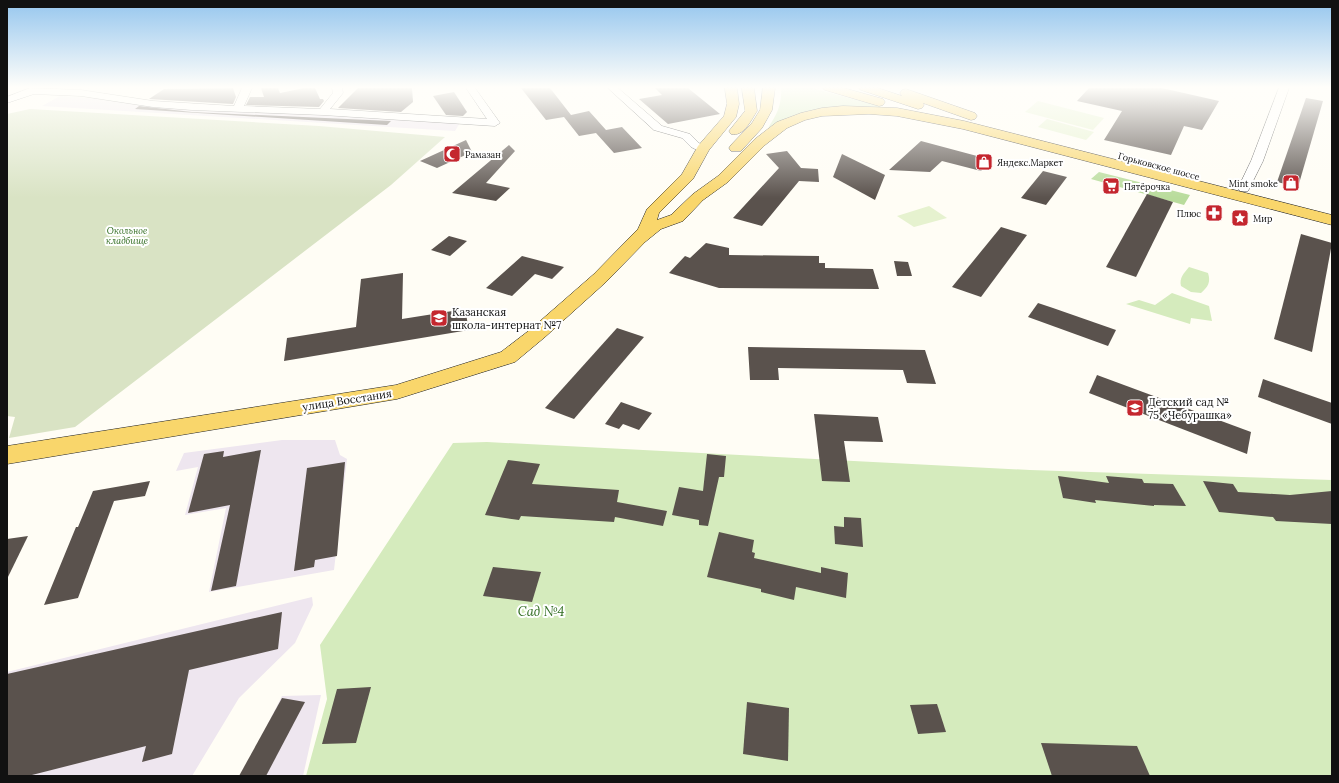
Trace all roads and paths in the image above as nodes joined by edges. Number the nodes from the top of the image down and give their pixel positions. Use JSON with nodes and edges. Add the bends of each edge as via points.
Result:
{"nodes":[{"id":1,"x":654,"y":125,"type":"edge"},
{"id":2,"x":724,"y":125,"type":"edge"},
{"id":3,"x":741,"y":125,"type":"edge"},
{"id":4,"x":757,"y":125,"type":"edge"},
{"id":5,"x":783,"y":125,"type":"edge"},
{"id":6,"x":964,"y":125,"type":"edge"},
{"id":7,"x":996,"y":125,"type":"edge"},
{"id":8,"x":1270,"y":125,"type":"edge"},
{"id":9,"x":703,"y":149,"type":"junction"},
{"id":10,"x":688,"y":176,"type":"junction"},
{"id":11,"x":1244,"y":188,"type":"junction"},
{"id":12,"x":698,"y":197,"type":"junction"},
{"id":13,"x":1332,"y":210,"type":"edge"},
{"id":14,"x":1332,"y":220,"type":"edge"},
{"id":15,"x":640,"y":238,"type":"junction"},
{"id":16,"x":7,"y":455,"type":"edge"}],
"edges":[{"from":1,"to":9,"type":"street","via":[[686,136]]},
{"from":2,"to":9,"type":"main road","name":"улица Восстания"},
{"from":3,"to":10,"type":"main road","via":[[700,168]]},
{"from":4,"to":12,"type":"main road","via":[[710,176]]},
{"from":5,"to":12,"type":"main road","name":"Горьковское шоссе","via":[[760,142],[723,179]]},
{"from":6,"to":14,"type":"main road","name":"Горьковское шоссе"},
{"from":7,"to":11,"type":"main road","name":"Горьковское шоссе"},
{"from":8,"to":11,"type":"street"},
{"from":9,"to":10,"type":"main road","name":"улица Восстания"},
{"from":10,"to":15,"type":"main road","name":"улица Восстания","via":[[652,212],[648,228]]},
{"from":11,"to":13,"type":"main road","name":"Горьковское шоссе"},
{"from":12,"to":15,"type":"main road","name":"улица Восстания","via":[[677,218],[655,226]]},
{"from":15,"to":16,"type":"main road","name":"улица Восстания","via":[[600,278],[508,357],[398,392]]}]}
